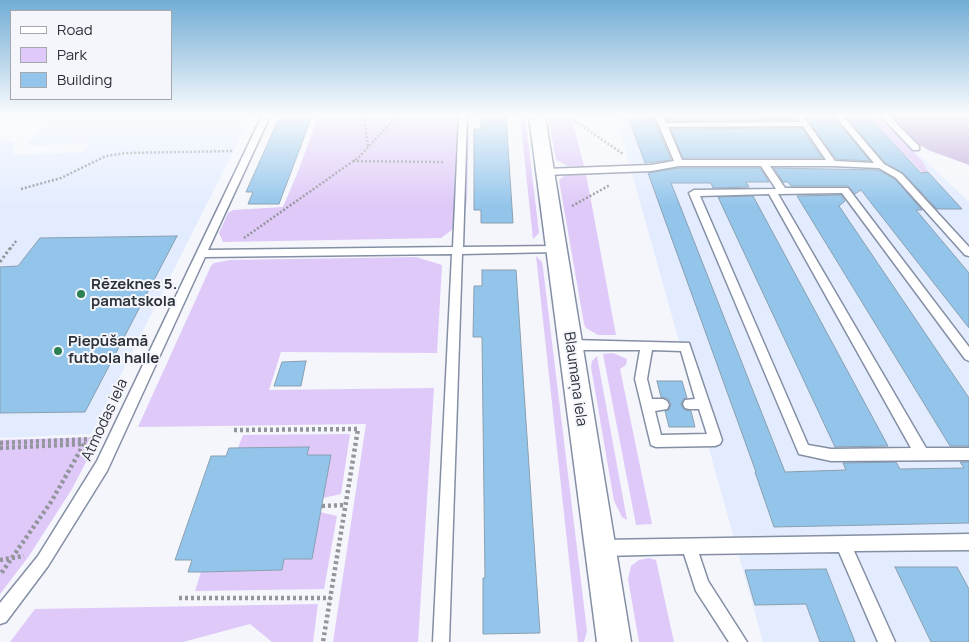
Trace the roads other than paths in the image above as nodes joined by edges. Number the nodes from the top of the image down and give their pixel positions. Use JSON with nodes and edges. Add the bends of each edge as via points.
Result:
{"nodes":[{"id":1,"x":251,"y":146,"type":"edge"},
{"id":2,"x":462,"y":146,"type":"edge"},
{"id":3,"x":541,"y":146,"type":"edge"},
{"id":4,"x":672,"y":146,"type":"edge"},
{"id":5,"x":820,"y":146,"type":"edge"},
{"id":6,"x":865,"y":146,"type":"edge"},
{"id":7,"x":763,"y":162,"type":"junction"},
{"id":8,"x":679,"y":163,"type":"junction"},
{"id":9,"x":832,"y":163,"type":"junction"},
{"id":10,"x":881,"y":166,"type":"junction"},
{"id":11,"x":545,"y":172,"type":"junction"},
{"id":12,"x":777,"y":191,"type":"junction"},
{"id":13,"x":458,"y":249,"type":"junction"},
{"id":14,"x":556,"y":249,"type":"junction"},
{"id":15,"x":969,"y":253,"type":"edge"},
{"id":16,"x":202,"y":254,"type":"junction"},
{"id":17,"x":570,"y":345,"type":"junction"},
{"id":18,"x":647,"y":346,"type":"junction"},
{"id":19,"x":969,"y":356,"type":"edge"},
{"id":20,"x":664,"y":404,"type":"dead end"},
{"id":21,"x":689,"y":404,"type":"dead end"},
{"id":22,"x":703,"y":404,"type":"junction"},
{"id":23,"x":648,"y":405,"type":"junction"},
{"id":24,"x":922,"y":454,"type":"junction"},
{"id":25,"x":969,"y":454,"type":"edge"},
{"id":26,"x":969,"y":542,"type":"edge"},
{"id":27,"x":843,"y":544,"type":"junction"},
{"id":28,"x":689,"y":547,"type":"junction"},
{"id":29,"x":600,"y":549,"type":"junction"},
{"id":30,"x":0,"y":616,"type":"edge"},
{"id":31,"x":441,"y":642,"type":"edge"},
{"id":32,"x":614,"y":642,"type":"edge"},
{"id":33,"x":739,"y":642,"type":"edge"},
{"id":34,"x":887,"y":642,"type":"edge"}],
"edges":[{"from":1,"to":16,"type":"lane","name":"Atmodas iela"},
{"from":2,"to":13,"type":"lane"},
{"from":3,"to":11,"type":"street","name":"Blaumaņa iela"},
{"from":4,"to":8,"type":"lane"},
{"from":5,"to":9,"type":"lane"},
{"from":6,"to":10,"type":"lane"},
{"from":7,"to":8,"type":"lane"},
{"from":7,"to":9,"type":"lane"},
{"from":7,"to":12,"type":"lane"},
{"from":8,"to":11,"type":"lane","via":[[644,169]]},
{"from":9,"to":10,"type":"lane"},
{"from":10,"to":15,"type":"lane","via":[[899,176]]},
{"from":11,"to":14,"type":"street","name":"Blaumaņa iela"},
{"from":12,"to":19,"type":"lane","via":[[845,190]]},
{"from":12,"to":24,"type":"lane"},
{"from":12,"to":24,"type":"lane","via":[[694,193],[804,450],[831,455]]},
{"from":13,"to":14,"type":"lane"},
{"from":13,"to":16,"type":"lane"},
{"from":13,"to":31,"type":"lane"},
{"from":14,"to":17,"type":"street","name":"Blaumaņa iela"},
{"from":16,"to":30,"type":"lane","name":"Atmodas iela","via":[[102,466],[43,561]]},
{"from":17,"to":18,"type":"lane"},
{"from":17,"to":29,"type":"street","name":"Blaumaņa iela"},
{"from":18,"to":22,"type":"lane","via":[[685,346]]},
{"from":18,"to":23,"type":"lane","via":[[641,380]]},
{"from":20,"to":23,"type":"lane"},
{"from":21,"to":22,"type":"lane"},
{"from":22,"to":23,"type":"lane","via":[[715,440],[656,441]]},
{"from":24,"to":25,"type":"lane"},
{"from":26,"to":27,"type":"lane"},
{"from":27,"to":28,"type":"lane"},
{"from":27,"to":34,"type":"lane"},
{"from":28,"to":29,"type":"lane"},
{"from":28,"to":33,"type":"lane","via":[[702,585]]},
{"from":29,"to":32,"type":"street","name":"Blaumaņa iela"}]}
